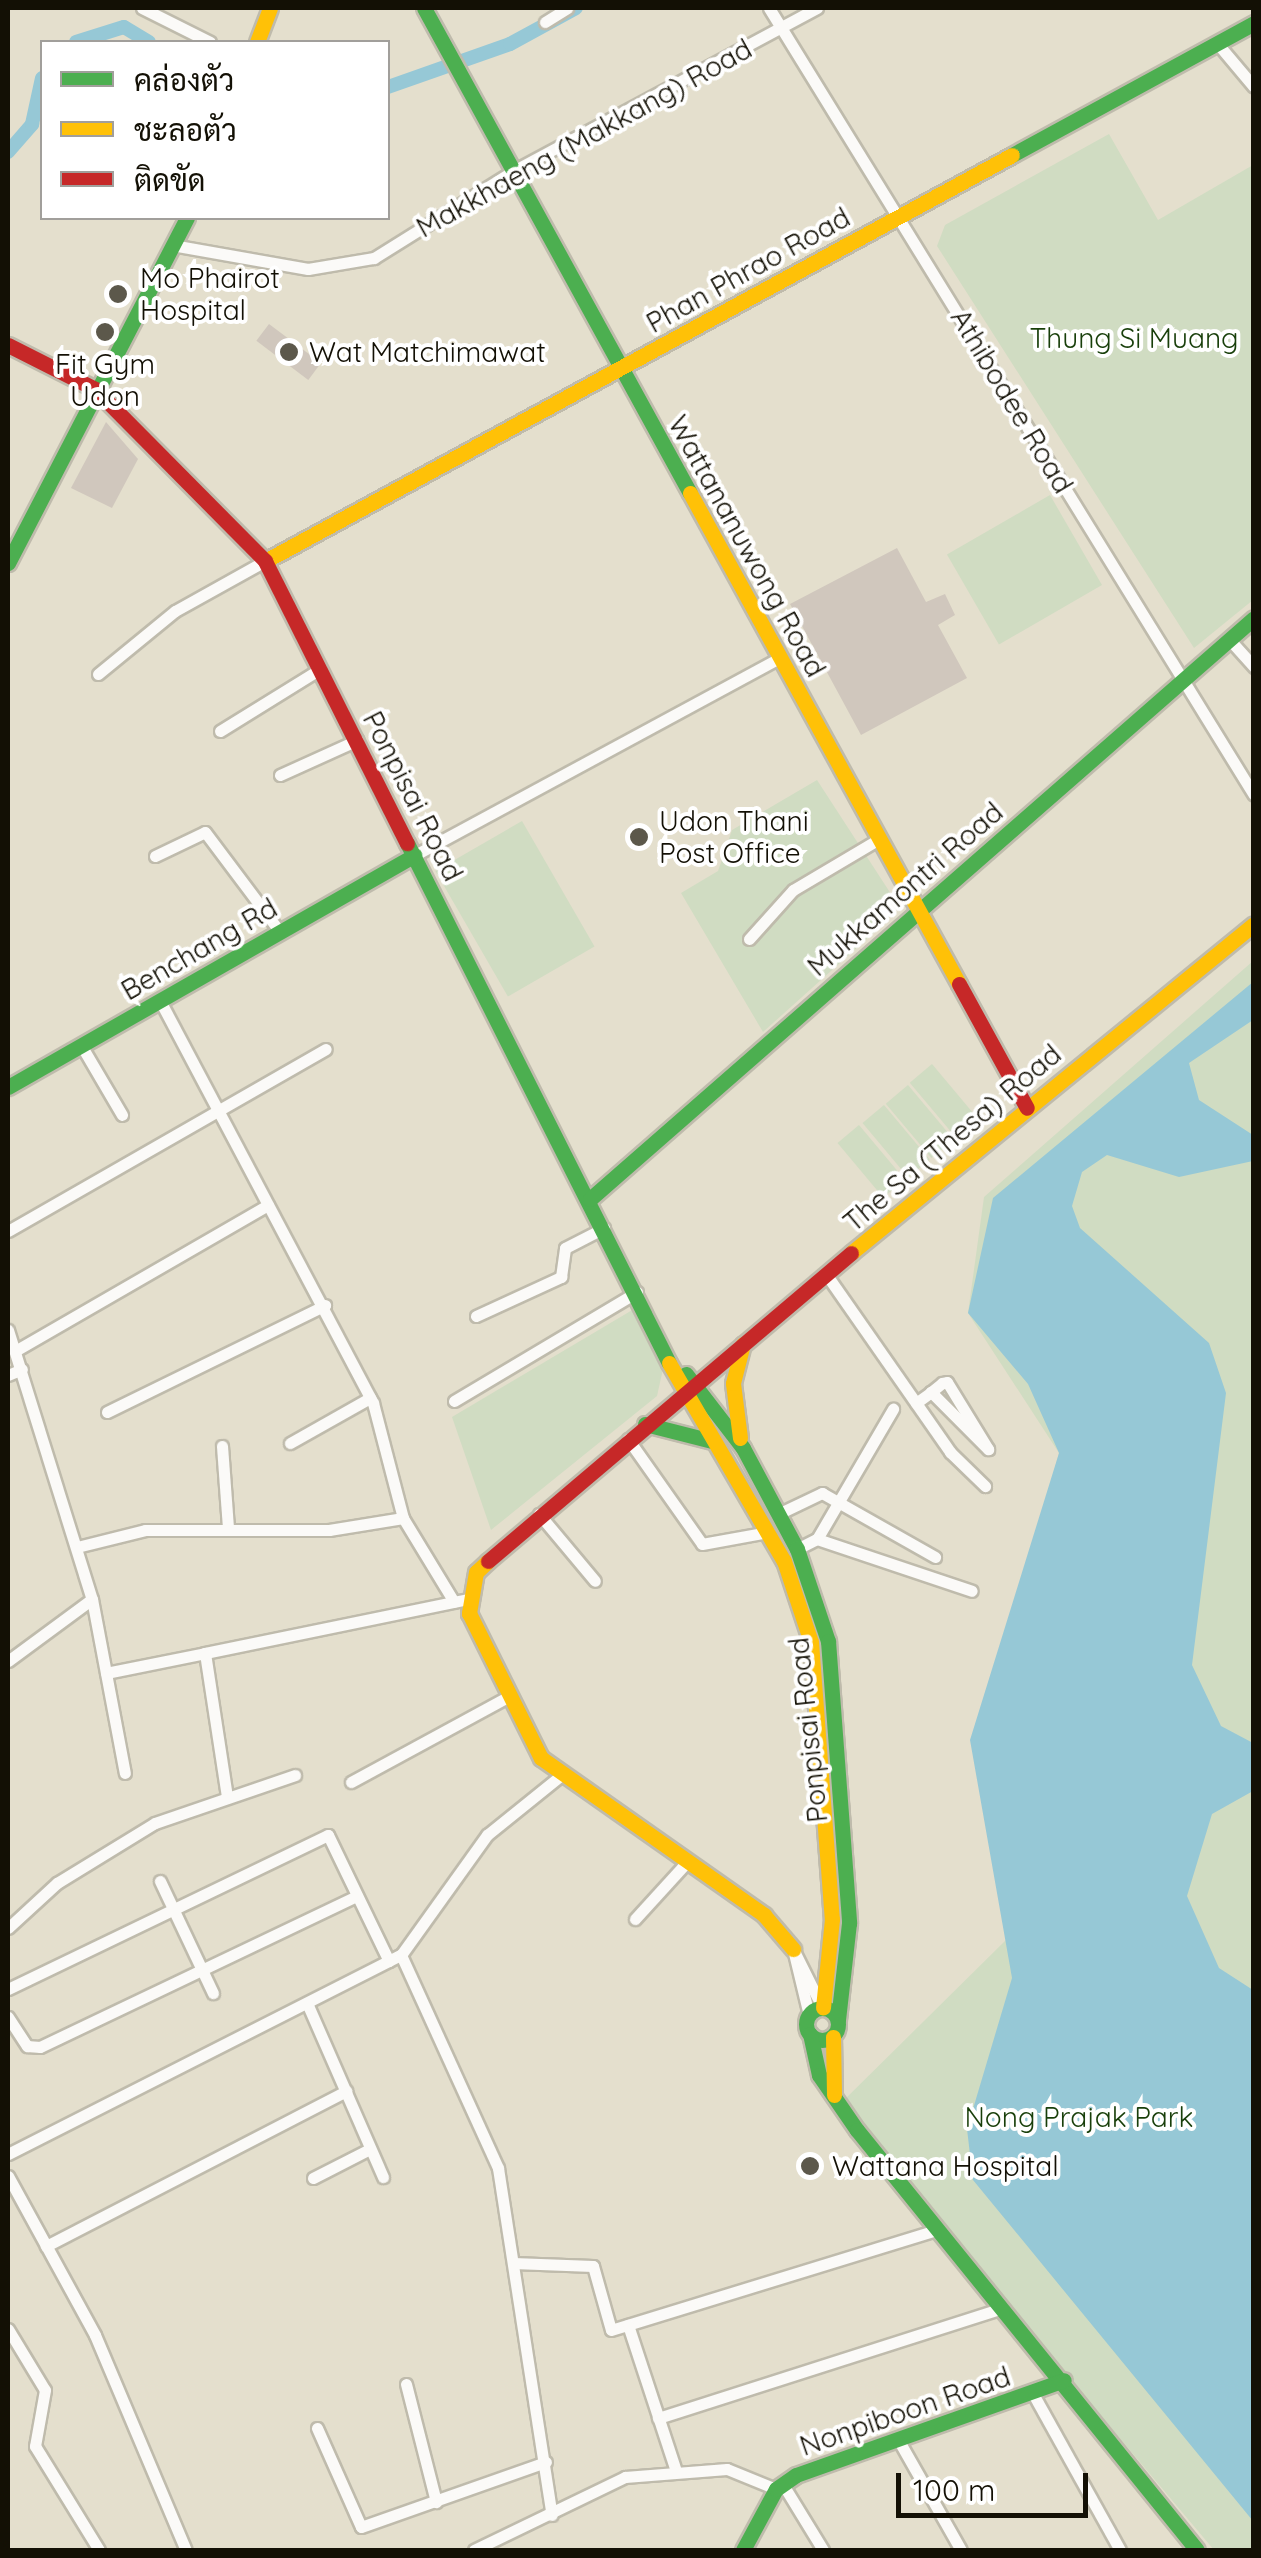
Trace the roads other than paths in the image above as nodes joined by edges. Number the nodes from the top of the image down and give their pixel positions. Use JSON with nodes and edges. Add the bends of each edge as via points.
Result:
{"nodes":[{"id":1,"x":142,"y":8,"type":"edge"},
{"id":2,"x":270,"y":8,"type":"edge"},
{"id":3,"x":424,"y":8,"type":"edge"},
{"id":4,"x":567,"y":8,"type":"edge"},
{"id":5,"x":769,"y":8,"type":"edge"},
{"id":6,"x":817,"y":8,"type":"edge"},
{"id":7,"x":545,"y":22,"type":"dead end"},
{"id":8,"x":1254,"y":23,"type":"edge"},
{"id":9,"x":782,"y":28,"type":"junction"},
{"id":10,"x":206,"y":40,"type":"edge"},
{"id":11,"x":259,"y":40,"type":"edge"},
{"id":12,"x":1217,"y":42,"type":"junction"},
{"id":13,"x":1254,"y":87,"type":"edge"},
{"id":14,"x":513,"y":171,"type":"junction"},
{"id":15,"x":901,"y":215,"type":"junction"},
{"id":16,"x":186,"y":220,"type":"edge"},
{"id":17,"x":172,"y":244,"type":"junction"},
{"id":18,"x":8,"y":346,"type":"edge"},
{"id":19,"x":621,"y":368,"type":"junction"},
{"id":20,"x":95,"y":389,"type":"junction"},
{"id":21,"x":266,"y":561,"type":"junction"},
{"id":22,"x":8,"y":563,"type":"edge"},
{"id":23,"x":1254,"y":618,"type":"edge"},
{"id":24,"x":1229,"y":639,"type":"junction"},
{"id":25,"x":780,"y":658,"type":"junction"},
{"id":26,"x":1254,"y":668,"type":"edge"},
{"id":27,"x":320,"y":669,"type":"junction"},
{"id":28,"x":98,"y":674,"type":"dead end"},
{"id":29,"x":1181,"y":681,"type":"junction"},
{"id":30,"x":220,"y":731,"type":"dead end"},
{"id":31,"x":356,"y":740,"type":"junction"},
{"id":32,"x":280,"y":774,"type":"dead end"},
{"id":33,"x":1254,"y":795,"type":"edge"},
{"id":34,"x":880,"y":839,"type":"junction"},
{"id":35,"x":414,"y":855,"type":"junction"},
{"id":36,"x":154,"y":856,"type":"dead end"},
{"id":37,"x":918,"y":910,"type":"junction"},
{"id":38,"x":1254,"y":924,"type":"edge"},
{"id":39,"x":280,"y":932,"type":"junction"},
{"id":40,"x":749,"y":939,"type":"dead end"},
{"id":41,"x":160,"y":1000,"type":"junction"},
{"id":42,"x":81,"y":1045,"type":"junction"},
{"id":43,"x":326,"y":1049,"type":"dead end"},
{"id":44,"x":8,"y":1087,"type":"edge"},
{"id":45,"x":217,"y":1108,"type":"junction"},
{"id":46,"x":1026,"y":1108,"type":"junction"},
{"id":47,"x":122,"y":1115,"type":"dead end"},
{"id":48,"x":590,"y":1199,"type":"junction"},
{"id":49,"x":268,"y":1205,"type":"junction"},
{"id":50,"x":604,"y":1228,"type":"junction"},
{"id":51,"x":8,"y":1231,"type":"edge"},
{"id":52,"x":826,"y":1274,"type":"junction"},
{"id":53,"x":637,"y":1292,"type":"junction"},
{"id":54,"x":325,"y":1305,"type":"junction"},
{"id":55,"x":476,"y":1316,"type":"dead end"},
{"id":56,"x":8,"y":1330,"type":"edge"},
{"id":57,"x":743,"y":1344,"type":"junction"},
{"id":58,"x":16,"y":1352,"type":"junction"},
{"id":59,"x":22,"y":1369,"type":"junction"},
{"id":60,"x":8,"y":1376,"type":"edge"},
{"id":61,"x":688,"y":1386,"type":"junction"},
{"id":62,"x":931,"y":1392,"type":"junction"},
{"id":63,"x":370,"y":1398,"type":"junction"},
{"id":64,"x":454,"y":1400,"type":"dead end"},
{"id":65,"x":916,"y":1403,"type":"junction"},
{"id":66,"x":894,"y":1409,"type":"dead end"},
{"id":67,"x":107,"y":1412,"type":"dead end"},
{"id":68,"x":645,"y":1424,"type":"junction"},
{"id":69,"x":628,"y":1438,"type":"junction"},
{"id":70,"x":290,"y":1443,"type":"dead end"},
{"id":71,"x":222,"y":1446,"type":"dead end"},
{"id":72,"x":743,"y":1448,"type":"junction"},
{"id":73,"x":726,"y":1454,"type":"junction"},
{"id":74,"x":985,"y":1486,"type":"dead end"},
{"id":75,"x":836,"y":1500,"type":"junction"},
{"id":76,"x":539,"y":1514,"type":"junction"},
{"id":77,"x":778,"y":1514,"type":"junction"},
{"id":78,"x":403,"y":1518,"type":"junction"},
{"id":79,"x":228,"y":1526,"type":"junction"},
{"id":80,"x":769,"y":1532,"type":"junction"},
{"id":81,"x":816,"y":1539,"type":"junction"},
{"id":82,"x":77,"y":1547,"type":"junction"},
{"id":83,"x":798,"y":1548,"type":"junction"},
{"id":84,"x":935,"y":1557,"type":"dead end"},
{"id":85,"x":595,"y":1581,"type":"dead end"},
{"id":86,"x":972,"y":1590,"type":"dead end"},
{"id":87,"x":92,"y":1599,"type":"junction"},
{"id":88,"x":460,"y":1601,"type":"junction"},
{"id":89,"x":205,"y":1654,"type":"junction"},
{"id":90,"x":8,"y":1660,"type":"edge"},
{"id":91,"x":106,"y":1673,"type":"junction"},
{"id":92,"x":506,"y":1698,"type":"junction"},
{"id":93,"x":124,"y":1773,"type":"dead end"},
{"id":94,"x":295,"y":1775,"type":"dead end"},
{"id":95,"x":559,"y":1777,"type":"junction"},
{"id":96,"x":351,"y":1782,"type":"dead end"},
{"id":97,"x":227,"y":1796,"type":"junction"},
{"id":98,"x":686,"y":1864,"type":"junction"},
{"id":99,"x":160,"y":1881,"type":"dead end"},
{"id":100,"x":358,"y":1896,"type":"junction"},
{"id":101,"x":173,"y":1908,"type":"junction"},
{"id":102,"x":636,"y":1919,"type":"dead end"},
{"id":103,"x":9,"y":1924,"type":"edge"},
{"id":104,"x":793,"y":1949,"type":"junction"},
{"id":105,"x":395,"y":1959,"type":"junction"},
{"id":106,"x":808,"y":1965,"type":"junction"},
{"id":107,"x":828,"y":1969,"type":"junction"},
{"id":108,"x":202,"y":1970,"type":"junction"},
{"id":109,"x":8,"y":1989,"type":"edge"},
{"id":110,"x":214,"y":1993,"type":"dead end"},
{"id":111,"x":307,"y":2002,"type":"junction"},
{"id":112,"x":816,"y":2012,"type":"junction"},
{"id":113,"x":8,"y":2017,"type":"edge"},
{"id":114,"x":838,"y":2020,"type":"junction"},
{"id":115,"x":810,"y":2034,"type":"junction"},
{"id":116,"x":832,"y":2037,"type":"junction"},
{"id":117,"x":346,"y":2091,"type":"junction"},
{"id":118,"x":834,"y":2095,"type":"junction"},
{"id":119,"x":370,"y":2148,"type":"junction"},
{"id":120,"x":8,"y":2154,"type":"edge"},
{"id":121,"x":8,"y":2176,"type":"edge"},
{"id":122,"x":313,"y":2178,"type":"dead end"},
{"id":123,"x":383,"y":2178,"type":"dead end"},
{"id":124,"x":939,"y":2230,"type":"junction"},
{"id":125,"x":46,"y":2246,"type":"junction"},
{"id":126,"x":512,"y":2263,"type":"junction"},
{"id":127,"x":1003,"y":2308,"type":"junction"},
{"id":128,"x":628,"y":2324,"type":"junction"},
{"id":129,"x":8,"y":2329,"type":"edge"},
{"id":130,"x":1064,"y":2380,"type":"junction"},
{"id":131,"x":406,"y":2384,"type":"dead end"},
{"id":132,"x":1032,"y":2392,"type":"junction"},
{"id":133,"x":658,"y":2418,"type":"junction"},
{"id":134,"x":317,"y":2428,"type":"dead end"},
{"id":135,"x":899,"y":2442,"type":"junction"},
{"id":136,"x":546,"y":2462,"type":"junction"},
{"id":137,"x":675,"y":2468,"type":"junction"},
{"id":138,"x":779,"y":2486,"type":"junction"},
{"id":139,"x":436,"y":2502,"type":"junction"},
{"id":140,"x":552,"y":2516,"type":"junction"},
{"id":141,"x":100,"y":2550,"type":"edge"},
{"id":142,"x":186,"y":2550,"type":"edge"},
{"id":143,"x":474,"y":2550,"type":"edge"},
{"id":144,"x":743,"y":2550,"type":"edge"},
{"id":145,"x":824,"y":2550,"type":"edge"},
{"id":146,"x":961,"y":2550,"type":"edge"},
{"id":147,"x":1120,"y":2550,"type":"edge"},
{"id":148,"x":1197,"y":2550,"type":"edge"}],
"edges":[{"from":1,"to":10,"type":"street"},
{"from":2,"to":11,"type":"street"},
{"from":3,"to":14,"type":"street","name":"Wattananuwong Road"},
{"from":4,"to":7,"type":"street"},
{"from":5,"to":9,"type":"street","name":"Athibodee Road"},
{"from":6,"to":9,"type":"street","name":"Makkhaeng (Makkang) Road"},
{"from":8,"to":12,"type":"street","name":"Phan Phrao Road"},
{"from":9,"to":14,"type":"street","name":"Makkhaeng (Makkang) Road"},
{"from":9,"to":15,"type":"street","name":"Athibodee Road"},
{"from":12,"to":13,"type":"street"},
{"from":12,"to":15,"type":"street","name":"Phan Phrao Road"},
{"from":14,"to":17,"type":"street","name":"Makkhaeng (Makkang) Road","via":[[354,265],[308,269]]},
{"from":14,"to":19,"type":"street","name":"Wattananuwong Road"},
{"from":15,"to":19,"type":"street","name":"Phan Phrao Road"},
{"from":15,"to":29,"type":"street","name":"Athibodee Road"},
{"from":16,"to":17,"type":"street"},
{"from":17,"to":20,"type":"street"},
{"from":18,"to":20,"type":"street","name":"Ponpisai Road"},
{"from":19,"to":21,"type":"street","name":"Phan Phrao Road"},
{"from":19,"to":25,"type":"street","name":"Wattananuwong Road"},
{"from":20,"to":21,"type":"street","name":"Ponpisai Road"},
{"from":20,"to":22,"type":"street"},
{"from":21,"to":27,"type":"street","name":"Ponpisai Road"},
{"from":21,"to":28,"type":"street","via":[[175,611]]},
{"from":23,"to":24,"type":"street","name":"Mukkamontri Road"},
{"from":24,"to":26,"type":"street"},
{"from":24,"to":29,"type":"street","name":"Mukkamontri Road"},
{"from":25,"to":34,"type":"street","name":"Wattananuwong Road"},
{"from":25,"to":35,"type":"street"},
{"from":27,"to":30,"type":"street"},
{"from":27,"to":31,"type":"street","name":"Ponpisai Road"},
{"from":29,"to":33,"type":"street","name":"Athibodee Road"},
{"from":29,"to":37,"type":"street","name":"Mukkamontri Road"},
{"from":31,"to":32,"type":"street"},
{"from":31,"to":35,"type":"street","name":"Ponpisai Road"},
{"from":34,"to":37,"type":"street","name":"Wattananuwong Road"},
{"from":34,"to":40,"type":"street","via":[[793,890]]},
{"from":35,"to":39,"type":"street","name":"Benchang Rd"},
{"from":35,"to":48,"type":"street","name":"Ponpisai Road"},
{"from":36,"to":39,"type":"street","via":[[205,832]]},
{"from":37,"to":46,"type":"street","name":"Wattananuwong Road"},
{"from":37,"to":48,"type":"street","name":"Mukkamontri Road"},
{"from":38,"to":46,"type":"street","name":"The Sa (Thesa) Road"},
{"from":39,"to":41,"type":"street","name":"Benchang Rd"},
{"from":41,"to":42,"type":"street","name":"Benchang Rd"},
{"from":41,"to":45,"type":"street"},
{"from":42,"to":44,"type":"street","name":"Benchang Rd"},
{"from":42,"to":47,"type":"street"},
{"from":43,"to":45,"type":"street"},
{"from":45,"to":49,"type":"street"},
{"from":45,"to":51,"type":"street"},
{"from":46,"to":52,"type":"street","name":"The Sa (Thesa) Road"},
{"from":48,"to":50,"type":"street","name":"Ponpisai Road"},
{"from":49,"to":54,"type":"street"},
{"from":49,"to":58,"type":"street"},
{"from":50,"to":53,"type":"street","name":"Ponpisai Road"},
{"from":50,"to":55,"type":"street","via":[[565,1248],[561,1277]]},
{"from":52,"to":57,"type":"street","name":"The Sa (Thesa) Road"},
{"from":52,"to":65,"type":"street"},
{"from":53,"to":61,"type":"street","name":"Ponpisai Road"},
{"from":53,"to":64,"type":"street"},
{"from":54,"to":63,"type":"street"},
{"from":54,"to":67,"type":"street"},
{"from":56,"to":58,"type":"street"},
{"from":57,"to":61,"type":"street","name":"The Sa (Thesa) Road"},
{"from":57,"to":72,"type":"street","via":[[732,1412]]},
{"from":58,"to":59,"type":"street"},
{"from":59,"to":60,"type":"street"},
{"from":59,"to":82,"type":"street"},
{"from":61,"to":68,"type":"street","name":"The Sa (Thesa) Road"},
{"from":61,"to":72,"type":"street","name":"Ponpisai Road"},
{"from":61,"to":73,"type":"street","name":"Ponpisai Road"},
{"from":62,"to":62,"type":"street","via":[[953,1387],[988,1449],[978,1446]]},
{"from":62,"to":65,"type":"street"},
{"from":63,"to":70,"type":"street"},
{"from":63,"to":78,"type":"street"},
{"from":65,"to":74,"type":"street"},
{"from":66,"to":75,"type":"street"},
{"from":68,"to":69,"type":"street","name":"The Sa (Thesa) Road"},
{"from":68,"to":73,"type":"street","via":[[704,1434]]},
{"from":69,"to":76,"type":"street","name":"The Sa (Thesa) Road"},
{"from":69,"to":80,"type":"street","via":[[702,1544]]},
{"from":71,"to":79,"type":"street"},
{"from":72,"to":77,"type":"street","name":"Ponpisai Road"},
{"from":73,"to":80,"type":"street","name":"Ponpisai Road"},
{"from":75,"to":77,"type":"street","via":[[814,1493]]},
{"from":75,"to":81,"type":"street"},
{"from":75,"to":84,"type":"street"},
{"from":76,"to":85,"type":"street"},
{"from":76,"to":88,"type":"street","name":"The Sa (Thesa) Road","via":[[476,1572]]},
{"from":77,"to":83,"type":"street","name":"Ponpisai Road"},
{"from":78,"to":79,"type":"street","via":[[329,1530]]},
{"from":78,"to":88,"type":"street"},
{"from":79,"to":82,"type":"street","via":[[145,1530]]},
{"from":80,"to":107,"type":"street","name":"Ponpisai Road","via":[[811,1642],[827,1803]]},
{"from":81,"to":83,"type":"street"},
{"from":81,"to":86,"type":"street"},
{"from":82,"to":87,"type":"street"},
{"from":83,"to":114,"type":"street","name":"Ponpisai Road","via":[[828,1640],[836,1718],[849,1923]]},
{"from":87,"to":90,"type":"street"},
{"from":87,"to":91,"type":"street"},
{"from":88,"to":89,"type":"street"},
{"from":88,"to":92,"type":"street"},
{"from":89,"to":91,"type":"street"},
{"from":89,"to":97,"type":"street"},
{"from":91,"to":93,"type":"street"},
{"from":92,"to":95,"type":"street"},
{"from":92,"to":96,"type":"street"},
{"from":94,"to":97,"type":"street"},
{"from":95,"to":98,"type":"street"},
{"from":95,"to":105,"type":"street","via":[[486,1835]]},
{"from":97,"to":103,"type":"street","via":[[110,1848]]},
{"from":98,"to":102,"type":"street"},
{"from":98,"to":104,"type":"street","via":[[764,1915]]},
{"from":99,"to":101,"type":"street"},
{"from":100,"to":101,"type":"street","via":[[328,1835]]},
{"from":100,"to":105,"type":"street"},
{"from":100,"to":108,"type":"street"},
{"from":101,"to":108,"type":"street"},
{"from":101,"to":109,"type":"street"},
{"from":104,"to":106,"type":"street"},
{"from":104,"to":112,"type":"street"},
{"from":105,"to":111,"type":"street"},
{"from":105,"to":126,"type":"street","via":[[498,2168]]},
{"from":106,"to":107,"type":"street"},
{"from":106,"to":112,"type":"street"},
{"from":107,"to":112,"type":"street","name":"Ponpisai Road"},
{"from":108,"to":110,"type":"street"},
{"from":108,"to":113,"type":"street","via":[[40,2047],[27,2046]]},
{"from":111,"to":117,"type":"street"},
{"from":111,"to":120,"type":"street"},
{"from":112,"to":114,"type":"street"},
{"from":112,"to":115,"type":"street","name":"Ponpisai Road"},
{"from":114,"to":116,"type":"street","name":"Ponpisai Road"},
{"from":115,"to":116,"type":"street"},
{"from":115,"to":118,"type":"street","via":[[813,2062]]},
{"from":116,"to":118,"type":"street"},
{"from":117,"to":119,"type":"street"},
{"from":117,"to":125,"type":"street"},
{"from":118,"to":124,"type":"street"},
{"from":119,"to":122,"type":"street"},
{"from":119,"to":123,"type":"street"},
{"from":121,"to":125,"type":"street"},
{"from":124,"to":127,"type":"street"},
{"from":124,"to":128,"type":"street"},
{"from":125,"to":142,"type":"street","via":[[95,2335]]},
{"from":126,"to":128,"type":"street","via":[[591,2265],[607,2328]]},
{"from":126,"to":136,"type":"street"},
{"from":127,"to":130,"type":"street"},
{"from":127,"to":133,"type":"street"},
{"from":128,"to":133,"type":"street"},
{"from":129,"to":141,"type":"street","via":[[45,2390],[34,2446]]},
{"from":130,"to":132,"type":"street","name":"Nonpiboon Road"},
{"from":130,"to":148,"type":"street"},
{"from":131,"to":139,"type":"street"},
{"from":132,"to":135,"type":"street","name":"Nonpiboon Road"},
{"from":132,"to":147,"type":"street"},
{"from":133,"to":137,"type":"street"},
{"from":134,"to":139,"type":"street","via":[[360,2528]]},
{"from":135,"to":138,"type":"street","name":"Nonpiboon Road"},
{"from":135,"to":146,"type":"street"},
{"from":136,"to":139,"type":"street"},
{"from":136,"to":140,"type":"street"},
{"from":137,"to":138,"type":"street","via":[[728,2469]]},
{"from":137,"to":140,"type":"street","via":[[625,2477]]},
{"from":138,"to":144,"type":"street","name":"Nonpiboon Road"},
{"from":138,"to":145,"type":"street"},
{"from":140,"to":143,"type":"street"}]}
